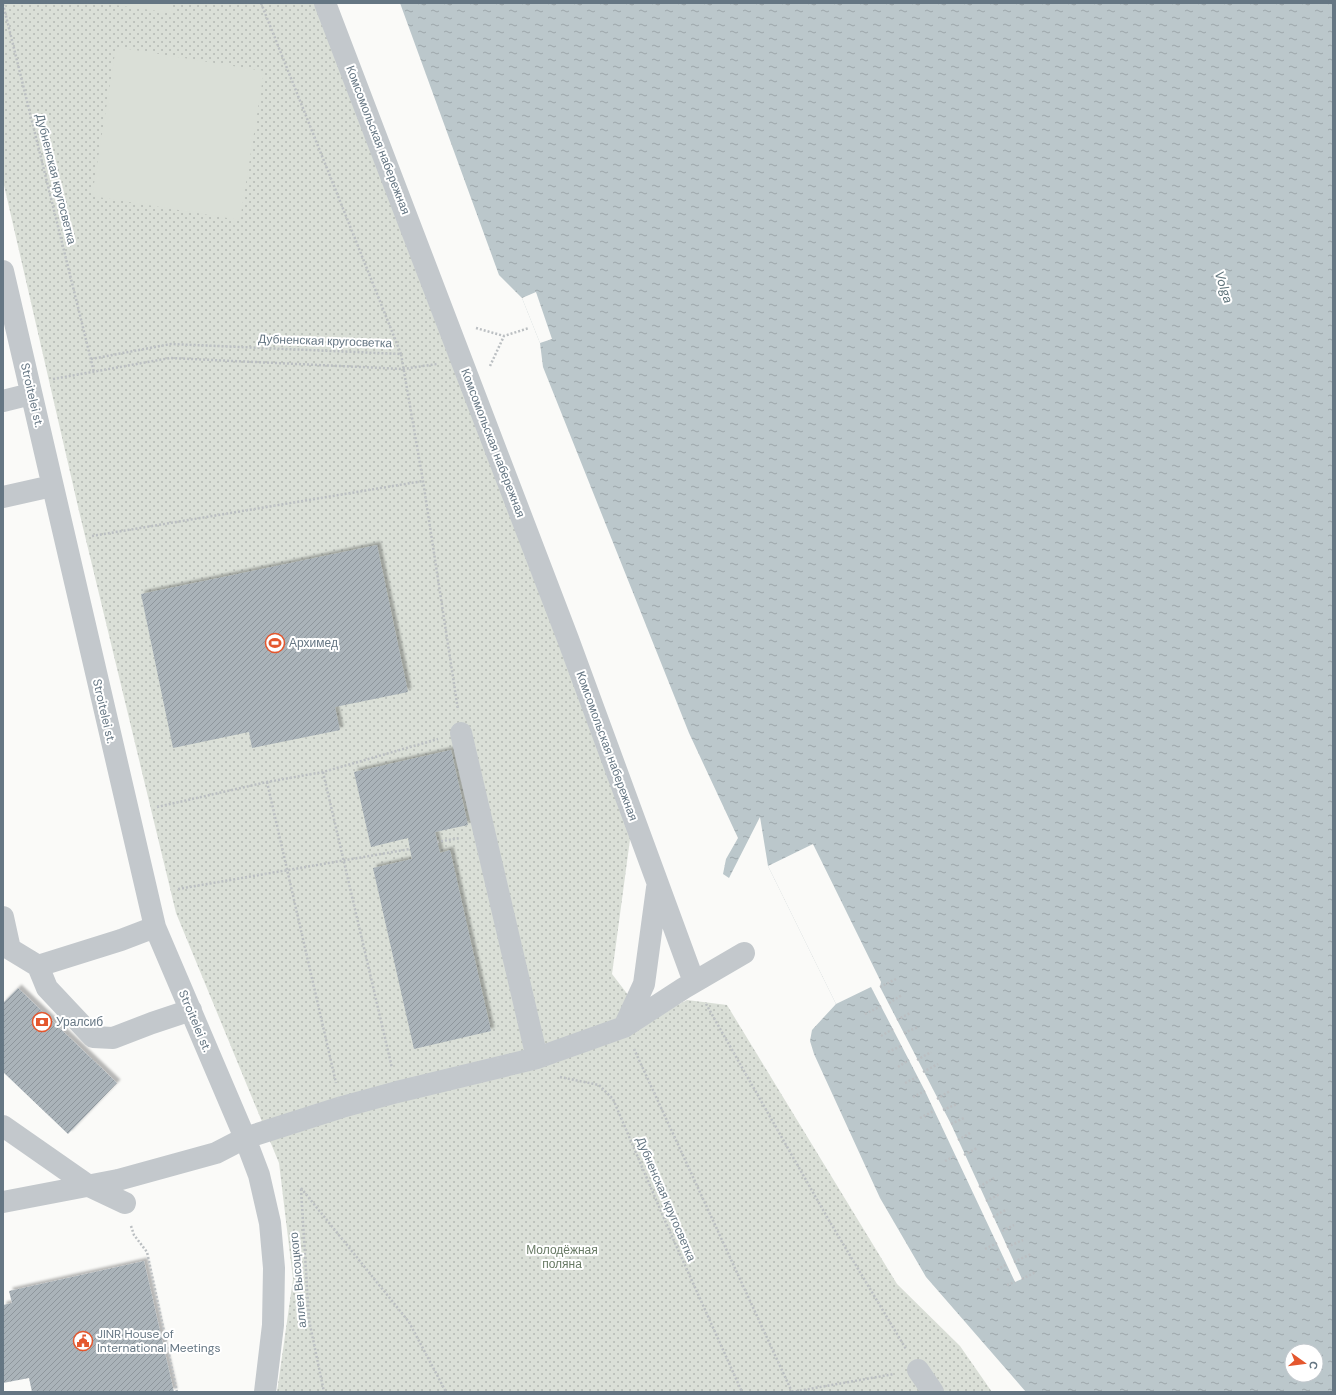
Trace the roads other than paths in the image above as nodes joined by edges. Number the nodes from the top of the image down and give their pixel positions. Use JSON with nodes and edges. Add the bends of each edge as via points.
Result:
{"nodes":[{"id":1,"x":325,"y":3,"type":"edge"},
{"id":2,"x":3,"y":270,"type":"edge"},
{"id":3,"x":8,"y":316,"type":"edge"},
{"id":4,"x":31,"y":394,"type":"junction"},
{"id":5,"x":3,"y":401,"type":"edge"},
{"id":6,"x":52,"y":486,"type":"junction"},
{"id":7,"x":3,"y":497,"type":"edge"},
{"id":8,"x":461,"y":733,"type":"road end"},
{"id":9,"x":657,"y":884,"type":"junction"},
{"id":10,"x":3,"y":917,"type":"edge"},
{"id":11,"x":155,"y":927,"type":"junction"},
{"id":12,"x":744,"y":953,"type":"dead end"},
{"id":13,"x":38,"y":966,"type":"junction"},
{"id":14,"x":694,"y":982,"type":"junction"},
{"id":15,"x":191,"y":1010,"type":"junction"},
{"id":16,"x":624,"y":1028,"type":"junction"},
{"id":17,"x":537,"y":1058,"type":"junction"},
{"id":18,"x":3,"y":1126,"type":"edge"},
{"id":19,"x":245,"y":1138,"type":"junction"},
{"id":20,"x":89,"y":1186,"type":"junction"},
{"id":21,"x":3,"y":1202,"type":"edge"},
{"id":22,"x":125,"y":1203,"type":"dead end"},
{"id":23,"x":918,"y":1370,"type":"road end"},
{"id":24,"x":265,"y":1392,"type":"edge"},
{"id":25,"x":933,"y":1392,"type":"edge"}],
"edges":[{"from":1,"to":9,"type":"street","name":"Комсомольская набережная","via":[[568,639]]},
{"from":2,"to":3,"type":"street","name":"Stroitelei st."},
{"from":3,"to":4,"type":"street","name":"Stroitelei st."},
{"from":4,"to":5,"type":"street"},
{"from":4,"to":6,"type":"street","name":"Stroitelei st."},
{"from":6,"to":7,"type":"street"},
{"from":6,"to":11,"type":"street","name":"Stroitelei st."},
{"from":8,"to":17,"type":"street"},
{"from":9,"to":14,"type":"street","name":"Комсомольская набережная"},
{"from":9,"to":16,"type":"street","via":[[644,984]]},
{"from":10,"to":13,"type":"street","via":[[10,949]]},
{"from":11,"to":13,"type":"street"},
{"from":11,"to":15,"type":"street","name":"Stroitelei st."},
{"from":12,"to":14,"type":"street"},
{"from":13,"to":15,"type":"street","via":[[47,988],[93,1037],[113,1038]]},
{"from":14,"to":16,"type":"street"},
{"from":15,"to":19,"type":"street","name":"Stroitelei st."},
{"from":16,"to":17,"type":"street"},
{"from":17,"to":19,"type":"street","via":[[342,1107]]},
{"from":18,"to":20,"type":"street"},
{"from":19,"to":20,"type":"street","via":[[216,1153]]},
{"from":19,"to":24,"type":"street","name":"Stroitelei st.","via":[[264,1195],[270,1223],[274,1268],[273,1325]]},
{"from":20,"to":21,"type":"street"},
{"from":20,"to":22,"type":"street"},
{"from":23,"to":25,"type":"street"}]}
